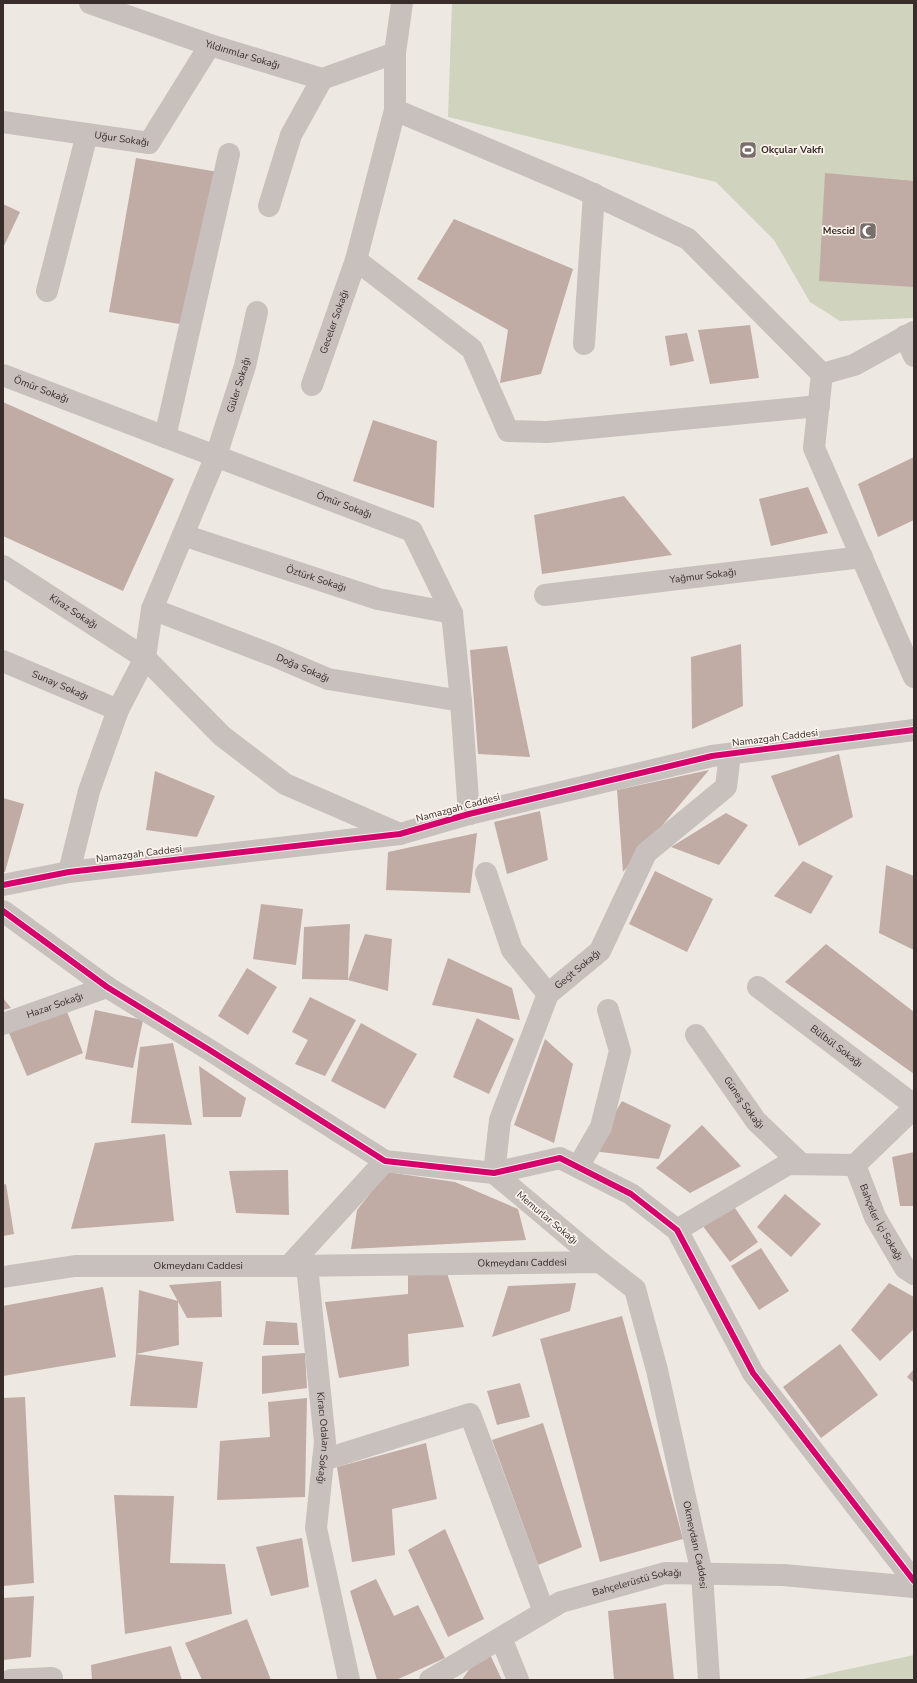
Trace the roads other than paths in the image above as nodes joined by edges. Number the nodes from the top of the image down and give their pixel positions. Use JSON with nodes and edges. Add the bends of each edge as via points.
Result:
{"nodes":[{"id":1,"x":90,"y":3,"type":"edge"},
{"id":2,"x":402,"y":3,"type":"edge"},
{"id":3,"x":210,"y":45,"type":"junction"},
{"id":4,"x":395,"y":53,"type":"junction"},
{"id":5,"x":322,"y":79,"type":"junction"},
{"id":6,"x":395,"y":110,"type":"junction"},
{"id":7,"x":3,"y":122,"type":"edge"},
{"id":8,"x":87,"y":134,"type":"junction"},
{"id":9,"x":229,"y":154,"type":"dead end"},
{"id":10,"x":594,"y":194,"type":"junction"},
{"id":11,"x":269,"y":206,"type":"dead end"},
{"id":12,"x":356,"y":260,"type":"junction"},
{"id":13,"x":47,"y":290,"type":"dead end"},
{"id":14,"x":257,"y":312,"type":"dead end"},
{"id":15,"x":911,"y":341,"type":"edge"},
{"id":16,"x":584,"y":344,"type":"dead end"},
{"id":17,"x":822,"y":374,"type":"junction"},
{"id":18,"x":3,"y":375,"type":"edge"},
{"id":19,"x":312,"y":384,"type":"dead end"},
{"id":20,"x":819,"y":406,"type":"junction"},
{"id":21,"x":165,"y":437,"type":"junction"},
{"id":22,"x":216,"y":456,"type":"junction"},
{"id":23,"x":183,"y":535,"type":"junction"},
{"id":24,"x":862,"y":557,"type":"junction"},
{"id":25,"x":3,"y":566,"type":"edge"},
{"id":26,"x":545,"y":595,"type":"dead end"},
{"id":27,"x":152,"y":609,"type":"junction"},
{"id":28,"x":452,"y":613,"type":"junction"},
{"id":29,"x":144,"y":658,"type":"junction"},
{"id":30,"x":3,"y":661,"type":"edge"},
{"id":31,"x":914,"y":677,"type":"edge"},
{"id":32,"x":461,"y":701,"type":"junction"},
{"id":33,"x":118,"y":710,"type":"junction"},
{"id":34,"x":914,"y":730,"type":"edge"},
{"id":35,"x":730,"y":754,"type":"junction"},
{"id":36,"x":469,"y":814,"type":"junction"},
{"id":37,"x":400,"y":834,"type":"junction"},
{"id":38,"x":69,"y":872,"type":"junction"},
{"id":39,"x":486,"y":873,"type":"dead end"},
{"id":40,"x":3,"y":885,"type":"edge"},
{"id":41,"x":3,"y":911,"type":"edge"},
{"id":42,"x":106,"y":987,"type":"junction"},
{"id":43,"x":758,"y":987,"type":"dead end"},
{"id":44,"x":548,"y":994,"type":"junction"},
{"id":45,"x":608,"y":1010,"type":"dead end"},
{"id":46,"x":3,"y":1024,"type":"edge"},
{"id":47,"x":696,"y":1035,"type":"dead end"},
{"id":48,"x":914,"y":1105,"type":"edge"},
{"id":49,"x":914,"y":1108,"type":"edge"},
{"id":50,"x":385,"y":1161,"type":"junction"},
{"id":51,"x":801,"y":1164,"type":"junction"},
{"id":52,"x":855,"y":1165,"type":"junction"},
{"id":53,"x":578,"y":1167,"type":"junction"},
{"id":54,"x":494,"y":1173,"type":"junction"},
{"id":55,"x":677,"y":1230,"type":"junction"},
{"id":56,"x":600,"y":1262,"type":"junction"},
{"id":57,"x":298,"y":1266,"type":"junction"},
{"id":58,"x":914,"y":1274,"type":"edge"},
{"id":59,"x":3,"y":1277,"type":"edge"},
{"id":60,"x":323,"y":1460,"type":"junction"},
{"id":61,"x":702,"y":1574,"type":"junction"},
{"id":62,"x":914,"y":1581,"type":"edge"},
{"id":63,"x":914,"y":1587,"type":"edge"},
{"id":64,"x":544,"y":1612,"type":"junction"},
{"id":65,"x":501,"y":1638,"type":"junction"},
{"id":66,"x":11,"y":1680,"type":"edge"},
{"id":67,"x":52,"y":1680,"type":"edge"},
{"id":68,"x":349,"y":1680,"type":"edge"},
{"id":69,"x":430,"y":1680,"type":"edge"},
{"id":70,"x":518,"y":1680,"type":"edge"},
{"id":71,"x":709,"y":1680,"type":"edge"}],
"edges":[{"from":1,"to":3,"type":"street","name":"Yıldırımlar Sokağı"},
{"from":2,"to":4,"type":"street"},
{"from":3,"to":5,"type":"street","name":"Yıldırımlar Sokağı"},
{"from":3,"to":8,"type":"street","name":"Uğur Sokağı","via":[[150,143]]},
{"from":4,"to":5,"type":"street"},
{"from":4,"to":6,"type":"street"},
{"from":5,"to":11,"type":"street","via":[[291,135]]},
{"from":6,"to":10,"type":"street"},
{"from":6,"to":12,"type":"street","name":"Geceler Sokağı"},
{"from":7,"to":8,"type":"street","name":"Uğur Sokağı"},
{"from":8,"to":13,"type":"street"},
{"from":9,"to":21,"type":"street"},
{"from":10,"to":16,"type":"street"},
{"from":10,"to":17,"type":"street","via":[[688,239]]},
{"from":12,"to":19,"type":"street","name":"Geceler Sokağı"},
{"from":12,"to":20,"type":"street","via":[[472,349],[508,431],[547,432]]},
{"from":14,"to":22,"type":"street","name":"Güler Sokağı","via":[[245,366]]},
{"from":15,"to":17,"type":"street"},
{"from":17,"to":20,"type":"street"},
{"from":18,"to":21,"type":"street","name":"Ömür Sokağı"},
{"from":20,"to":24,"type":"street","via":[[814,448]]},
{"from":21,"to":22,"type":"street","name":"Ömür Sokağı"},
{"from":22,"to":23,"type":"street","name":"Güler Sokağı"},
{"from":22,"to":28,"type":"street","name":"Ömür Sokağı","via":[[412,532]]},
{"from":23,"to":27,"type":"street","name":"Güler Sokağı"},
{"from":23,"to":28,"type":"street","name":"Öztürk Sokağı","via":[[378,600]]},
{"from":24,"to":26,"type":"street","name":"Yağmur Sokağı"},
{"from":24,"to":31,"type":"street"},
{"from":25,"to":29,"type":"street","name":"Kiraz Sokağı"},
{"from":27,"to":29,"type":"street","name":"Güler Sokağı"},
{"from":27,"to":32,"type":"street","name":"Doğa Sokağı","via":[[328,679]]},
{"from":28,"to":32,"type":"street","name":"Ömür Sokağı"},
{"from":29,"to":33,"type":"street","name":"Güler Sokağı"},
{"from":29,"to":37,"type":"street","name":"Kiraz Sokağı","via":[[222,736],[285,784]]},
{"from":30,"to":33,"type":"street","name":"Sunay Sokağı"},
{"from":32,"to":36,"type":"street","name":"Ömür Sokağı"},
{"from":33,"to":38,"type":"street","name":"Güler Sokağı","via":[[89,790]]},
{"from":34,"to":35,"type":"street","name":"Namazgah Caddesi"},
{"from":35,"to":36,"type":"street","name":"Namazgah Caddesi","via":[[712,756]]},
{"from":35,"to":44,"type":"street","name":"Geçit Sokağı","via":[[726,787],[646,853],[600,951]]},
{"from":36,"to":37,"type":"street","name":"Namazgah Caddesi"},
{"from":37,"to":38,"type":"street","name":"Namazgah Caddesi"},
{"from":38,"to":40,"type":"street","name":"Namazgah Caddesi"},
{"from":39,"to":44,"type":"street","via":[[512,950]]},
{"from":41,"to":42,"type":"street"},
{"from":42,"to":46,"type":"street","name":"Hazar Sokağı"},
{"from":42,"to":50,"type":"street"},
{"from":43,"to":48,"type":"street","name":"Bülbül Sokağı"},
{"from":44,"to":54,"type":"street","name":"Geçit Sokağı","via":[[500,1120]]},
{"from":45,"to":53,"type":"street","via":[[620,1051],[601,1127]]},
{"from":47,"to":51,"type":"street","name":"Güneş Sokağı","via":[[756,1121]]},
{"from":49,"to":52,"type":"street"},
{"from":50,"to":54,"type":"street"},
{"from":50,"to":57,"type":"street"},
{"from":51,"to":52,"type":"street"},
{"from":51,"to":55,"type":"street","via":[[788,1164]]},
{"from":52,"to":58,"type":"street","name":"Bahçeler İçi Sokağı","via":[[875,1217],[905,1268]]},
{"from":53,"to":54,"type":"street","via":[[560,1158]]},
{"from":53,"to":55,"type":"street","via":[[631,1194]]},
{"from":54,"to":56,"type":"street","name":"Memurlar Sokağı"},
{"from":55,"to":62,"type":"street","via":[[753,1373]]},
{"from":56,"to":57,"type":"street","name":"Okmeydanı Caddesi"},
{"from":56,"to":61,"type":"street","name":"Okmeydanı Caddesi","via":[[635,1289],[657,1370]]},
{"from":57,"to":59,"type":"street","name":"Okmeydanı Caddesi","via":[[75,1266]]},
{"from":57,"to":60,"type":"street","name":"Kiracı Odaları Sokağı","via":[[325,1442]]},
{"from":60,"to":64,"type":"street","via":[[470,1414]]},
{"from":60,"to":68,"type":"street","name":"Kiracı Odaları Sokağı","via":[[316,1528]]},
{"from":61,"to":63,"type":"street","name":"Bahçelerüstü Sokağı","via":[[783,1575]]},
{"from":61,"to":64,"type":"street","name":"Bahçelerüstü Sokağı","via":[[665,1573],[561,1602]]},
{"from":61,"to":71,"type":"street","name":"Okmeydanı Caddesi"},
{"from":64,"to":65,"type":"street","name":"Bahçelerüstü Sokağı"},
{"from":65,"to":69,"type":"street","name":"Bahçelerüstü Sokağı"},
{"from":65,"to":70,"type":"street"},
{"from":66,"to":67,"type":"street"}]}
